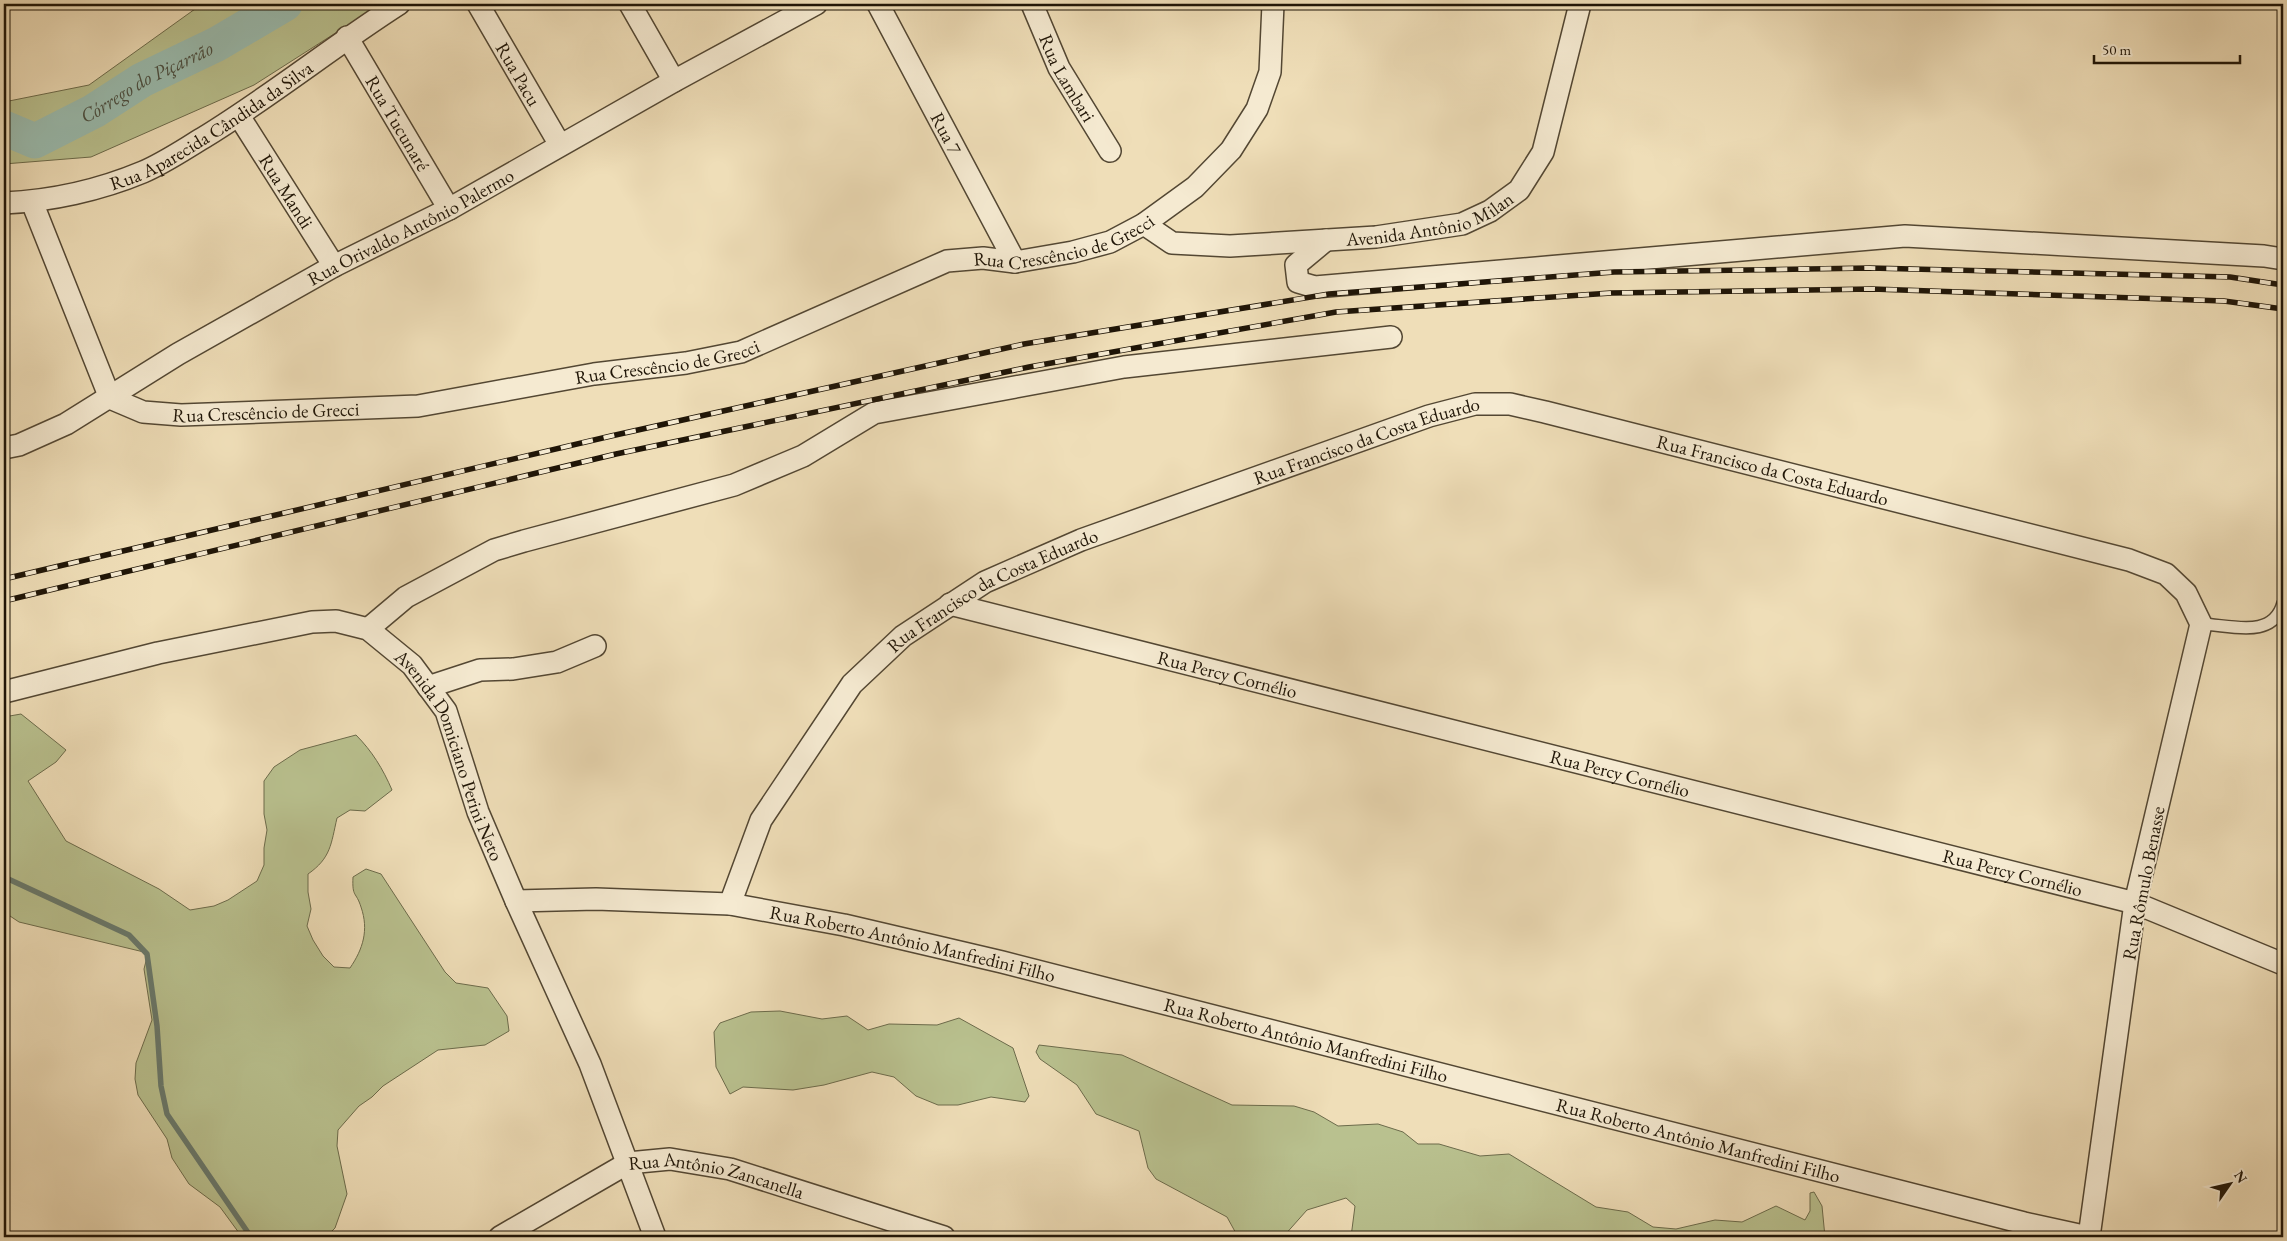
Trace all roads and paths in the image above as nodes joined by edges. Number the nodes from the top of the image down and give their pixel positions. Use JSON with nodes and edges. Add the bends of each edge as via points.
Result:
{"nodes":[{"id":1,"x":399,"y":4,"type":"edge"},
{"id":2,"x":478,"y":4,"type":"edge"},
{"id":3,"x":630,"y":4,"type":"edge"},
{"id":4,"x":816,"y":4,"type":"edge"},
{"id":5,"x":878,"y":4,"type":"edge"},
{"id":6,"x":1032,"y":4,"type":"edge"},
{"id":7,"x":1273,"y":4,"type":"edge"},
{"id":8,"x":1580,"y":4,"type":"edge"},
{"id":9,"x":783,"y":12,"type":"edge"},
{"id":10,"x":347,"y":37,"type":"junction"},
{"id":11,"x":674,"y":80,"type":"junction"},
{"id":12,"x":238,"y":116,"type":"junction"},
{"id":13,"x":560,"y":145,"type":"junction"},
{"id":14,"x":1110,"y":151,"type":"dead end"},
{"id":15,"x":32,"y":202,"type":"junction"},
{"id":16,"x":4,"y":203,"type":"edge"},
{"id":17,"x":449,"y":209,"type":"junction"},
{"id":18,"x":1144,"y":224,"type":"junction"},
{"id":19,"x":1326,"y":240,"type":"junction"},
{"id":20,"x":2283,"y":259,"type":"edge"},
{"id":21,"x":1016,"y":262,"type":"junction"},
{"id":22,"x":334,"y":266,"type":"junction"},
{"id":23,"x":1391,"y":337,"type":"dead end"},
{"id":24,"x":110,"y":398,"type":"junction"},
{"id":25,"x":4,"y":448,"type":"edge"},
{"id":26,"x":2283,"y":603,"type":"edge"},
{"id":27,"x":950,"y":604,"type":"junction"},
{"id":28,"x":2202,"y":624,"type":"junction"},
{"id":29,"x":368,"y":629,"type":"junction"},
{"id":30,"x":595,"y":646,"type":"dead end"},
{"id":31,"x":428,"y":687,"type":"junction"},
{"id":32,"x":4,"y":692,"type":"edge"},
{"id":33,"x":516,"y":902,"type":"junction"},
{"id":34,"x":2135,"y":903,"type":"junction"},
{"id":35,"x":730,"y":904,"type":"junction"},
{"id":36,"x":2283,"y":964,"type":"edge"},
{"id":37,"x":628,"y":1164,"type":"junction"},
{"id":38,"x":500,"y":1237,"type":"edge"},
{"id":39,"x":655,"y":1237,"type":"edge"},
{"id":40,"x":944,"y":1237,"type":"edge"},
{"id":41,"x":2089,"y":1237,"type":"edge"}],
"edges":[{"from":1,"to":10,"type":"street","name":"Rua Aparecida Cândida da Silva"},
{"from":2,"to":13,"type":"street","name":"Rua Pacu"},
{"from":3,"to":11,"type":"street"},
{"from":4,"to":9,"type":"street","name":"Rua Orivaldo Antônio Palermo"},
{"from":5,"to":21,"type":"street","name":"Rua 7"},
{"from":6,"to":14,"type":"street","name":"Rua Lambari","via":[[1059,68]]},
{"from":7,"to":18,"type":"street","name":"Rua Crescêncio de Grecci","via":[[1270,72],[1257,109],[1231,150],[1195,186]]},
{"from":8,"to":19,"type":"street","name":"Avenida Antônio Milan","via":[[1543,152],[1519,190],[1462,224],[1376,237]]},
{"from":9,"to":11,"type":"street","name":"Rua Orivaldo Antônio Palermo"},
{"from":10,"to":12,"type":"street","name":"Rua Aparecida Cândida da Silva"},
{"from":10,"to":17,"type":"street","name":"Rua Tucunaré"},
{"from":11,"to":13,"type":"street","name":"Rua Orivaldo Antônio Palermo"},
{"from":12,"to":15,"type":"street","name":"Rua Aparecida Cândida da Silva","via":[[144,171],[103,186]]},
{"from":12,"to":22,"type":"street","name":"Rua Mandi"},
{"from":13,"to":17,"type":"street","name":"Rua Orivaldo Antônio Palermo"},
{"from":15,"to":16,"type":"street","name":"Rua Aparecida Cândida da Silva"},
{"from":15,"to":24,"type":"street"},
{"from":17,"to":22,"type":"street","name":"Rua Orivaldo Antônio Palermo"},
{"from":18,"to":19,"type":"street","name":"Avenida Antônio Milan","via":[[1172,243],[1230,246]]},
{"from":18,"to":21,"type":"street","name":"Rua Crescêncio de Grecci","via":[[1110,242]]},
{"from":19,"to":20,"type":"street","via":[[1296,265],[1298,282],[1315,287],[1905,236]]},
{"from":21,"to":24,"type":"street","name":"Rua Crescêncio de Grecci","via":[[982,258],[948,261],[741,352],[686,363],[594,374],[418,406],[181,415],[143,412]]},
{"from":22,"to":24,"type":"street","name":"Rua Orivaldo Antônio Palermo","via":[[178,354]]},
{"from":23,"to":29,"type":"street","via":[[1124,367],[874,413],[803,456],[734,485],[494,550],[406,597]]},
{"from":24,"to":25,"type":"street","name":"Rua Orivaldo Antônio Palermo","via":[[66,424]]},
{"from":26,"to":28,"type":"lane","via":[[2280,613],[2266,626]]},
{"from":27,"to":28,"type":"street","name":"Rua Francisco da Costa Eduardo","via":[[985,582],[1081,540],[1429,416],[1475,404],[1510,404],[2129,560],[2166,574],[2186,593]]},
{"from":27,"to":34,"type":"street","name":"Rua Percy Cornélio"},
{"from":27,"to":35,"type":"street","name":"Rua Francisco da Costa Eduardo","via":[[903,636],[852,684],[761,820]]},
{"from":28,"to":34,"type":"street","name":"Rua Rômulo Benasse"},
{"from":29,"to":31,"type":"street","name":"Avenida Domiciano Perini Neto","via":[[412,665]]},
{"from":29,"to":32,"type":"street","name":"Avenida Domiciano Perini Neto","via":[[336,621],[312,622],[158,653]]},
{"from":30,"to":31,"type":"street","via":[[557,662],[480,670]]},
{"from":31,"to":33,"type":"street","name":"Avenida Domiciano Perini Neto","via":[[446,711],[478,812]]},
{"from":33,"to":35,"type":"street","name":"Rua Roberto Antônio Manfredini Filho","via":[[596,899]]},
{"from":33,"to":37,"type":"street","name":"Avenida Domiciano Perini Neto","via":[[590,1064]]},
{"from":34,"to":36,"type":"street","name":"Rua Percy Cornélio"},
{"from":34,"to":41,"type":"street","name":"Rua Rômulo Benasse"},
{"from":35,"to":41,"type":"street","name":"Rua Roberto Antônio Manfredini Filho","via":[[844,925],[1002,962]]},
{"from":37,"to":38,"type":"street","name":"Rua Antônio Zancanella"},
{"from":37,"to":39,"type":"street","name":"Avenida Domiciano Perini Neto"},
{"from":37,"to":40,"type":"street","name":"Rua Antônio Zancanella","via":[[670,1159],[730,1169]]}]}
